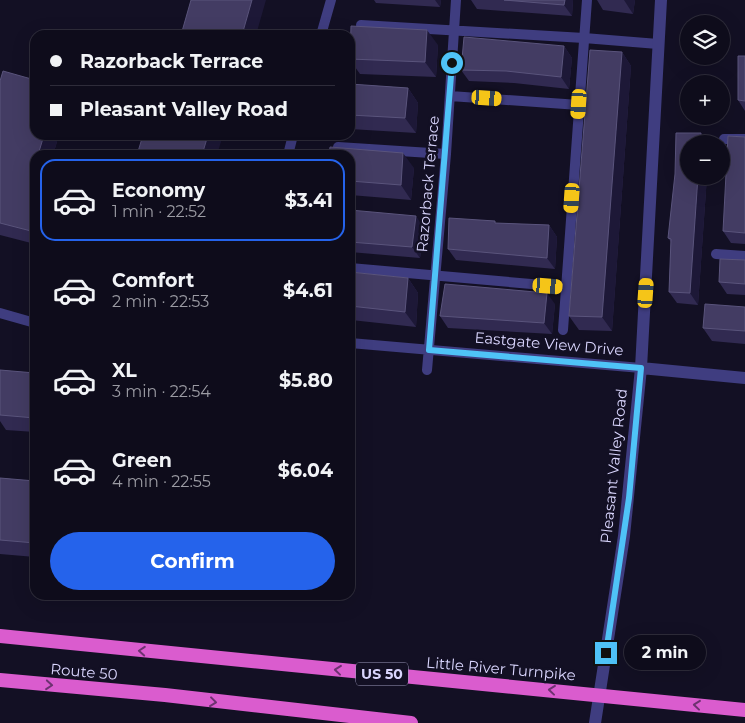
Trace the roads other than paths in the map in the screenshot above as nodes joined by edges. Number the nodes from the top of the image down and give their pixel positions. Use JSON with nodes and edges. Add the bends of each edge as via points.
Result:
{"nodes":[{"id":1,"x":331,"y":0,"type":"edge"},
{"id":2,"x":456,"y":0,"type":"edge"},
{"id":3,"x":587,"y":0,"type":"edge"},
{"id":4,"x":661,"y":0,"type":"edge"},
{"id":5,"x":361,"y":25,"type":"edge"},
{"id":6,"x":322,"y":30,"type":"edge"},
{"id":7,"x":454,"y":30,"type":"junction"},
{"id":8,"x":584,"y":38,"type":"junction"},
{"id":9,"x":658,"y":44,"type":"junction"},
{"id":10,"x":450,"y":96,"type":"junction"},
{"id":11,"x":579,"y":104,"type":"junction"},
{"id":12,"x":730,"y":139,"type":"edge"},
{"id":13,"x":745,"y":139,"type":"edge"},
{"id":14,"x":338,"y":147,"type":"edge"},
{"id":15,"x":446,"y":154,"type":"junction"},
{"id":16,"x":716,"y":254,"type":"dead end"},
{"id":17,"x":745,"y":256,"type":"edge"},
{"id":18,"x":355,"y":268,"type":"edge"},
{"id":19,"x":434,"y":276,"type":"junction"},
{"id":20,"x":566,"y":287,"type":"junction"},
{"id":21,"x":0,"y":313,"type":"edge"},
{"id":22,"x":30,"y":322,"type":"edge"},
{"id":23,"x":563,"y":330,"type":"dead end"},
{"id":24,"x":355,"y":343,"type":"edge"},
{"id":25,"x":429,"y":350,"type":"junction"},
{"id":26,"x":641,"y":368,"type":"junction"},
{"id":27,"x":427,"y":370,"type":"dead end"},
{"id":28,"x":745,"y":378,"type":"edge"},
{"id":29,"x":0,"y":636,"type":"edge"},
{"id":30,"x":164,"y":652,"type":"joint"},
{"id":31,"x":0,"y":680,"type":"edge"},
{"id":32,"x":600,"y":695,"type":"junction"},
{"id":33,"x":745,"y":710,"type":"edge"},
{"id":34,"x":412,"y":723,"type":"edge"},
{"id":35,"x":595,"y":723,"type":"edge"}],
"edges":[{"from":1,"to":6,"type":"street"},
{"from":2,"to":7,"type":"street","name":"Razorback Terrace"},
{"from":3,"to":8,"type":"street"},
{"from":4,"to":9,"type":"street","name":"Pleasant Valley Road"},
{"from":5,"to":7,"type":"street"},
{"from":7,"to":8,"type":"street"},
{"from":7,"to":10,"type":"street","name":"Razorback Terrace"},
{"from":8,"to":9,"type":"street"},
{"from":8,"to":11,"type":"street"},
{"from":9,"to":26,"type":"street","name":"Pleasant Valley Road"},
{"from":10,"to":11,"type":"street"},
{"from":10,"to":15,"type":"street","name":"Razorback Terrace"},
{"from":11,"to":20,"type":"street"},
{"from":12,"to":13,"type":"street"},
{"from":14,"to":15,"type":"street"},
{"from":15,"to":19,"type":"street","name":"Razorback Terrace"},
{"from":16,"to":17,"type":"street"},
{"from":18,"to":19,"type":"street"},
{"from":19,"to":20,"type":"street"},
{"from":19,"to":25,"type":"street","name":"Razorback Terrace"},
{"from":20,"to":23,"type":"street"},
{"from":21,"to":22,"type":"street"},
{"from":24,"to":25,"type":"street","name":"Eastgate View Drive"},
{"from":25,"to":26,"type":"street","name":"Eastgate View Drive"},
{"from":25,"to":27,"type":"street","name":"Razorback Terrace"},
{"from":26,"to":28,"type":"street","name":"Eastgate View Drive"},
{"from":26,"to":32,"type":"street","name":"Pleasant Valley Road","via":[[624,536]]},
{"from":30,"to":29,"type":"highway","name":"Route 50","number":"US 50","one_way":true},
{"from":32,"to":30,"type":"highway","name":"Little River Turnpike","number":"US 50","one_way":true},
{"from":31,"to":34,"type":"highway","name":"Route 50","one_way":true},
{"from":33,"to":32,"type":"highway","name":"Little River Turnpike","number":"US 50","one_way":true},
{"from":32,"to":35,"type":"street","name":"Pleasant Valley Road"}]}
